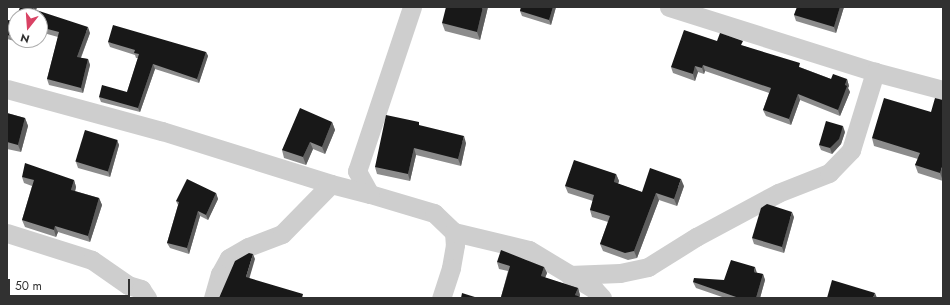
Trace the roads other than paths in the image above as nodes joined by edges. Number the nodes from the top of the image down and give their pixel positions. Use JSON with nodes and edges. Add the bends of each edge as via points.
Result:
{"nodes":[{"id":1,"x":412,"y":7,"type":"edge"},
{"id":2,"x":669,"y":7,"type":"edge"},
{"id":3,"x":694,"y":11,"type":"edge"},
{"id":4,"x":876,"y":72,"type":"junction"},
{"id":5,"x":7,"y":89,"type":"edge"},
{"id":6,"x":943,"y":90,"type":"edge"},
{"id":7,"x":331,"y":184,"type":"junction"},
{"id":8,"x":370,"y":194,"type":"junction"},
{"id":9,"x":454,"y":232,"type":"junction"},
{"id":10,"x":7,"y":233,"type":"edge"},
{"id":11,"x":569,"y":275,"type":"junction"},
{"id":12,"x":147,"y":298,"type":"edge"},
{"id":13,"x":213,"y":298,"type":"edge"},
{"id":14,"x":441,"y":298,"type":"edge"},
{"id":15,"x":602,"y":298,"type":"edge"}],
"edges":[{"from":1,"to":8,"type":"street","via":[[357,171]]},
{"from":2,"to":3,"type":"street"},
{"from":3,"to":4,"type":"street"},
{"from":4,"to":6,"type":"street"},
{"from":4,"to":11,"type":"street","via":[[851,150],[829,173],[778,193],[696,237],[648,268],[620,273]]},
{"from":5,"to":7,"type":"street","via":[[162,131]]},
{"from":7,"to":8,"type":"street"},
{"from":7,"to":13,"type":"street","via":[[282,234],[248,247],[229,258],[220,274]]},
{"from":8,"to":9,"type":"street","via":[[434,213]]},
{"from":9,"to":11,"type":"street","via":[[529,250]]},
{"from":9,"to":14,"type":"street","via":[[455,245],[451,268]]},
{"from":10,"to":12,"type":"street","via":[[92,260],[128,285],[141,289]]},
{"from":11,"to":15,"type":"street"}]}
